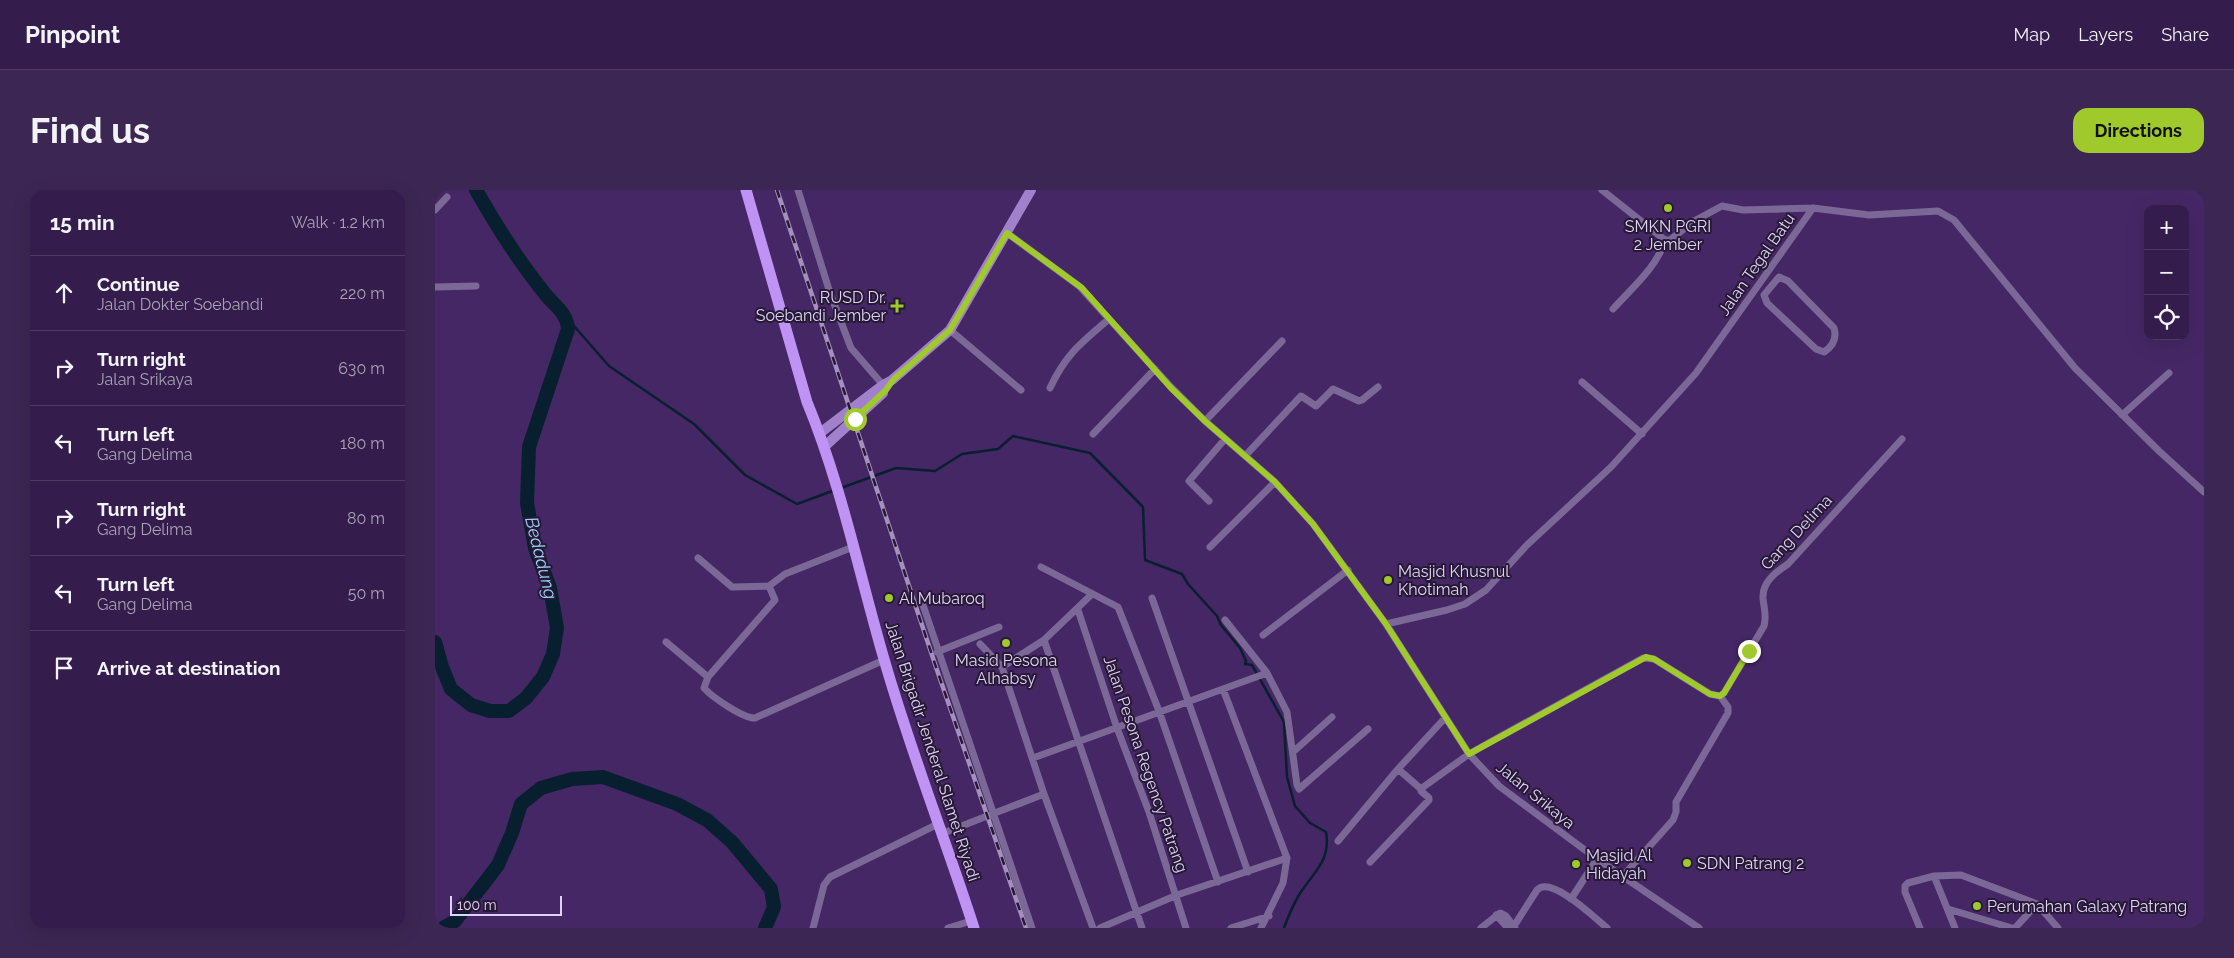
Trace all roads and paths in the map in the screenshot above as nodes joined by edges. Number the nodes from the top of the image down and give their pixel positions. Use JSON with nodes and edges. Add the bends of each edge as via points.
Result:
{"nodes":[{"id":1,"x":746,"y":190,"type":"edge"},
{"id":2,"x":799,"y":190,"type":"edge"},
{"id":3,"x":1031,"y":190,"type":"edge"},
{"id":4,"x":1602,"y":190,"type":"edge"},
{"id":5,"x":447,"y":197,"type":"dead end"},
{"id":6,"x":1813,"y":208,"type":"junction"},
{"id":7,"x":435,"y":210,"type":"edge"},
{"id":8,"x":1007,"y":233,"type":"junction"},
{"id":9,"x":1665,"y":240,"type":"junction"},
{"id":10,"x":1763,"y":276,"type":"junction"},
{"id":11,"x":1773,"y":285,"type":"junction"},
{"id":12,"x":476,"y":286,"type":"dead end"},
{"id":13,"x":435,"y":287,"type":"edge"},
{"id":14,"x":1613,"y":309,"type":"dead end"},
{"id":15,"x":1109,"y":319,"type":"junction"},
{"id":16,"x":950,"y":330,"type":"junction"},
{"id":17,"x":1281,"y":342,"type":"dead end"},
{"id":18,"x":1155,"y":370,"type":"junction"},
{"id":19,"x":2169,"y":373,"type":"dead end"},
{"id":20,"x":893,"y":380,"type":"junction"},
{"id":21,"x":1581,"y":382,"type":"dead end"},
{"id":22,"x":883,"y":385,"type":"junction"},
{"id":23,"x":1378,"y":387,"type":"dead end"},
{"id":24,"x":1050,"y":388,"type":"dead end"},
{"id":25,"x":1021,"y":390,"type":"dead end"},
{"id":26,"x":2122,"y":415,"type":"junction"},
{"id":27,"x":1205,"y":421,"type":"junction"},
{"id":28,"x":1093,"y":434,"type":"dead end"},
{"id":29,"x":1642,"y":434,"type":"junction"},
{"id":30,"x":1225,"y":439,"type":"junction"},
{"id":31,"x":1902,"y":439,"type":"dead end"},
{"id":32,"x":822,"y":440,"type":"junction"},
{"id":33,"x":1245,"y":456,"type":"junction"},
{"id":34,"x":1275,"y":482,"type":"junction"},
{"id":35,"x":2204,"y":492,"type":"edge"},
{"id":36,"x":1209,"y":501,"type":"dead end"},
{"id":37,"x":853,"y":547,"type":"junction"},
{"id":38,"x":1210,"y":547,"type":"dead end"},
{"id":39,"x":698,"y":558,"type":"dead end"},
{"id":40,"x":1041,"y":567,"type":"dead end"},
{"id":41,"x":1348,"y":570,"type":"junction"},
{"id":42,"x":769,"y":586,"type":"junction"},
{"id":43,"x":1092,"y":594,"type":"junction"},
{"id":44,"x":1152,"y":598,"type":"dead end"},
{"id":45,"x":923,"y":605,"type":"dead end"},
{"id":46,"x":1078,"y":610,"type":"junction"},
{"id":47,"x":1225,"y":620,"type":"dead end"},
{"id":48,"x":1386,"y":624,"type":"junction"},
{"id":49,"x":999,"y":627,"type":"dead end"},
{"id":50,"x":1263,"y":635,"type":"dead end"},
{"id":51,"x":1044,"y":640,"type":"junction"},
{"id":52,"x":666,"y":642,"type":"dead end"},
{"id":53,"x":980,"y":644,"type":"dead end"},
{"id":54,"x":937,"y":652,"type":"junction"},
{"id":55,"x":884,"y":660,"type":"junction"},
{"id":56,"x":1002,"y":667,"type":"junction"},
{"id":57,"x":1265,"y":674,"type":"junction"},
{"id":58,"x":708,"y":677,"type":"junction"},
{"id":59,"x":1223,"y":689,"type":"junction"},
{"id":60,"x":1720,"y":696,"type":"junction"},
{"id":61,"x":1189,"y":702,"type":"junction"},
{"id":62,"x":1159,"y":711,"type":"junction"},
{"id":63,"x":1332,"y":717,"type":"dead end"},
{"id":64,"x":1445,"y":718,"type":"junction"},
{"id":65,"x":1117,"y":728,"type":"junction"},
{"id":66,"x":1367,"y":729,"type":"dead end"},
{"id":67,"x":1079,"y":742,"type":"junction"},
{"id":68,"x":1293,"y":752,"type":"junction"},
{"id":69,"x":1469,"y":754,"type":"junction"},
{"id":70,"x":1033,"y":758,"type":"junction"},
{"id":71,"x":1398,"y":769,"type":"junction"},
{"id":72,"x":1421,"y":789,"type":"junction"},
{"id":73,"x":1044,"y":794,"type":"junction"},
{"id":74,"x":994,"y":813,"type":"junction"},
{"id":75,"x":939,"y":829,"type":"junction"},
{"id":76,"x":1338,"y":841,"type":"dead end"},
{"id":77,"x":1287,"y":858,"type":"junction"},
{"id":78,"x":1597,"y":859,"type":"junction"},
{"id":79,"x":1370,"y":862,"type":"dead end"},
{"id":80,"x":1248,"y":872,"type":"junction"},
{"id":81,"x":1934,"y":876,"type":"junction"},
{"id":82,"x":1622,"y":877,"type":"junction"},
{"id":83,"x":1219,"y":882,"type":"junction"},
{"id":84,"x":1177,"y":895,"type":"junction"},
{"id":85,"x":1571,"y":899,"type":"junction"},
{"id":86,"x":2037,"y":904,"type":"junction"},
{"id":87,"x":1948,"y":909,"type":"junction"},
{"id":88,"x":1137,"y":912,"type":"junction"},
{"id":89,"x":1269,"y":916,"type":"junction"},
{"id":90,"x":973,"y":925,"type":"edge"},
{"id":91,"x":1512,"y":927,"type":"edge"},
{"id":92,"x":2017,"y":927,"type":"edge"},
{"id":93,"x":813,"y":928,"type":"edge"},
{"id":94,"x":948,"y":928,"type":"edge"},
{"id":95,"x":1032,"y":928,"type":"edge"},
{"id":96,"x":1093,"y":928,"type":"edge"},
{"id":97,"x":1100,"y":928,"type":"edge"},
{"id":98,"x":1142,"y":928,"type":"edge"},
{"id":99,"x":1187,"y":928,"type":"edge"},
{"id":100,"x":1231,"y":928,"type":"edge"},
{"id":101,"x":1261,"y":928,"type":"edge"},
{"id":102,"x":1481,"y":928,"type":"edge"},
{"id":103,"x":1607,"y":928,"type":"edge"},
{"id":104,"x":1699,"y":928,"type":"edge"},
{"id":105,"x":1920,"y":928,"type":"edge"},
{"id":106,"x":1955,"y":928,"type":"edge"},
{"id":107,"x":2059,"y":928,"type":"edge"}],
"edges":[{"from":1,"to":32,"type":"main road","name":"Jalan Brigadir Jenderal Slamet Riyadi","via":[[807,402]]},
{"from":2,"to":22,"type":"street","via":[[851,348]]},
{"from":3,"to":8,"type":"main road"},
{"from":4,"to":9,"type":"street"},
{"from":5,"to":7,"type":"street"},
{"from":6,"to":9,"type":"street","via":[[1743,210],[1723,206],[1693,221],[1670,240]]},
{"from":6,"to":10,"type":"street","name":"Jalan Tegal Batu"},
{"from":6,"to":26,"type":"street","name":"Jalan Tegal Batu","via":[[1869,215],[1939,211],[1946,214],[2075,368]]},
{"from":8,"to":15,"type":"street","name":"Jalan Srikaya","via":[[1079,286]]},
{"from":8,"to":16,"type":"main road"},
{"from":9,"to":14,"type":"street","via":[[1657,259]]},
{"from":10,"to":11,"type":"street"},
{"from":10,"to":29,"type":"street","name":"Jalan Tegal Batu","via":[[1696,373]]},
{"from":11,"to":11,"type":"street","via":[[1779,277],[1788,281],[1833,326],[1835,338],[1828,349],[1819,351],[1767,303],[1764,295]]},
{"from":12,"to":13,"type":"street"},
{"from":15,"to":18,"type":"street","name":"Jalan Srikaya"},
{"from":15,"to":24,"type":"street","via":[[1074,348]]},
{"from":16,"to":20,"type":"main road"},
{"from":16,"to":25,"type":"street"},
{"from":17,"to":27,"type":"street"},
{"from":18,"to":27,"type":"street","name":"Jalan Srikaya"},
{"from":18,"to":28,"type":"street"},
{"from":19,"to":26,"type":"street"},
{"from":20,"to":22,"type":"main road"},
{"from":20,"to":32,"type":"main road","via":[[886,390]]},
{"from":21,"to":29,"type":"street"},
{"from":22,"to":32,"type":"main road"},
{"from":23,"to":33,"type":"street","via":[[1359,401],[1333,390],[1316,406],[1301,396]]},
{"from":26,"to":35,"type":"street","name":"Jalan Tegal Batu"},
{"from":27,"to":30,"type":"street","name":"Jalan Srikaya"},
{"from":29,"to":48,"type":"street","name":"Jalan Tegal Batu","via":[[1478,597],[1447,610]]},
{"from":30,"to":33,"type":"street","name":"Jalan Srikaya"},
{"from":30,"to":36,"type":"street","via":[[1189,481]]},
{"from":31,"to":60,"type":"street","name":"Gang Delima","via":[[1787,564],[1773,573],[1763,596],[1764,626]]},
{"from":32,"to":37,"type":"main road","name":"Jalan Brigadir Jenderal Slamet Riyadi"},
{"from":33,"to":34,"type":"street","name":"Jalan Srikaya"},
{"from":34,"to":38,"type":"street"},
{"from":34,"to":41,"type":"street","name":"Jalan Srikaya"},
{"from":37,"to":42,"type":"street","via":[[785,574]]},
{"from":37,"to":55,"type":"main road","name":"Jalan Brigadir Jenderal Slamet Riyadi"},
{"from":39,"to":42,"type":"street","via":[[732,587]]},
{"from":40,"to":43,"type":"street"},
{"from":41,"to":48,"type":"street","name":"Jalan Srikaya"},
{"from":41,"to":50,"type":"street"},
{"from":42,"to":58,"type":"street","via":[[775,600]]},
{"from":43,"to":46,"type":"street"},
{"from":43,"to":62,"type":"street","via":[[1118,607]]},
{"from":44,"to":61,"type":"street"},
{"from":45,"to":54,"type":"street"},
{"from":46,"to":51,"type":"street"},
{"from":46,"to":65,"type":"street","name":"Jalan Pesona Regency Patrang"},
{"from":47,"to":57,"type":"street"},
{"from":48,"to":64,"type":"street","name":"Jalan Srikaya"},
{"from":49,"to":54,"type":"street"},
{"from":51,"to":56,"type":"street"},
{"from":51,"to":67,"type":"street"},
{"from":52,"to":58,"type":"street"},
{"from":53,"to":56,"type":"street"},
{"from":54,"to":74,"type":"street"},
{"from":55,"to":58,"type":"street","via":[[752,718],[706,691],[704,686]]},
{"from":55,"to":75,"type":"main road","name":"Jalan Brigadir Jenderal Slamet Riyadi"},
{"from":56,"to":70,"type":"street"},
{"from":57,"to":59,"type":"street"},
{"from":57,"to":68,"type":"street","via":[[1288,715]]},
{"from":59,"to":61,"type":"street"},
{"from":59,"to":77,"type":"street"},
{"from":60,"to":69,"type":"street","via":[[1710,694],[1646,657]]},
{"from":60,"to":82,"type":"street","via":[[1728,707],[1728,713],[1675,802],[1673,820]]},
{"from":61,"to":62,"type":"street"},
{"from":61,"to":80,"type":"street"},
{"from":62,"to":65,"type":"street"},
{"from":62,"to":83,"type":"street"},
{"from":63,"to":68,"type":"street"},
{"from":64,"to":69,"type":"street","name":"Jalan Srikaya"},
{"from":64,"to":71,"type":"street"},
{"from":65,"to":67,"type":"street"},
{"from":65,"to":84,"type":"street","name":"Jalan Pesona Regency Patrang"},
{"from":66,"to":68,"type":"street","via":[[1302,789],[1297,785]]},
{"from":67,"to":70,"type":"street"},
{"from":67,"to":88,"type":"street"},
{"from":69,"to":72,"type":"street"},
{"from":69,"to":78,"type":"street","name":"Jalan Srikaya","via":[[1499,786]]},
{"from":70,"to":73,"type":"street"},
{"from":71,"to":72,"type":"street"},
{"from":71,"to":76,"type":"street"},
{"from":72,"to":79,"type":"street","via":[[1429,800]]},
{"from":73,"to":74,"type":"street"},
{"from":73,"to":96,"type":"street"},
{"from":74,"to":75,"type":"street"},
{"from":74,"to":95,"type":"street"},
{"from":75,"to":90,"type":"main road","name":"Jalan Brigadir Jenderal Slamet Riyadi"},
{"from":75,"to":93,"type":"street","via":[[830,877],[824,885]]},
{"from":77,"to":80,"type":"street"},
{"from":77,"to":89,"type":"street","via":[[1283,883]]},
{"from":78,"to":82,"type":"street","name":"Jalan Srikaya"},
{"from":78,"to":85,"type":"street"},
{"from":80,"to":83,"type":"street"},
{"from":81,"to":86,"type":"street","via":[[1961,875]]},
{"from":81,"to":87,"type":"street"},
{"from":81,"to":105,"type":"street","via":[[1905,886]]},
{"from":82,"to":104,"type":"street","name":"Jalan Srikaya"},
{"from":83,"to":84,"type":"street"},
{"from":84,"to":88,"type":"street"},
{"from":84,"to":99,"type":"street","name":"Jalan Pesona Regency Patrang"},
{"from":85,"to":91,"type":"street","via":[[1550,886],[1540,887]]},
{"from":85,"to":103,"type":"street"},
{"from":86,"to":92,"type":"street"},
{"from":86,"to":107,"type":"street"},
{"from":87,"to":92,"type":"street"},
{"from":87,"to":106,"type":"street"},
{"from":88,"to":97,"type":"street"},
{"from":88,"to":98,"type":"street"},
{"from":89,"to":100,"type":"street"},
{"from":89,"to":101,"type":"street"},
{"from":90,"to":94,"type":"street"},
{"from":91,"to":102,"type":"street","via":[[1503,914],[1496,915]]}]}
